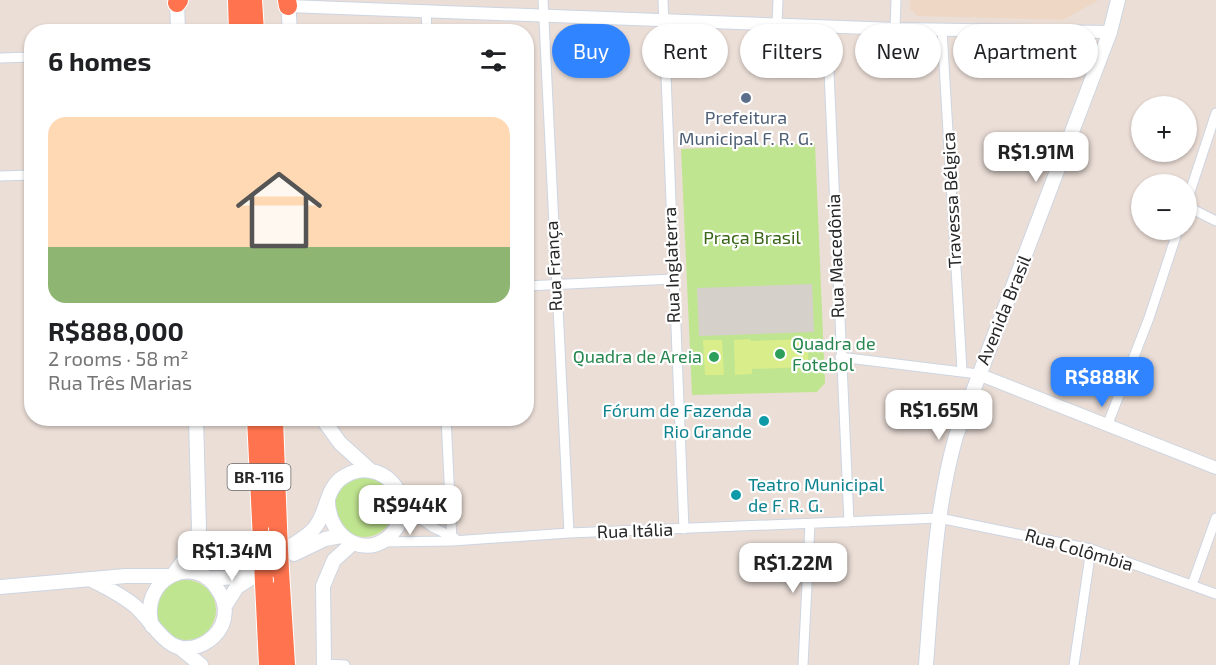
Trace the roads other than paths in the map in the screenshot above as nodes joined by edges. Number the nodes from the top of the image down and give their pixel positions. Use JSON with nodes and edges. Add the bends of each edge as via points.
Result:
{"nodes":[{"id":1,"x":237,"y":0,"type":"edge"},
{"id":2,"x":254,"y":0,"type":"edge"},
{"id":3,"x":543,"y":0,"type":"edge"},
{"id":4,"x":663,"y":0,"type":"edge"},
{"id":5,"x":778,"y":0,"type":"edge"},
{"id":6,"x":896,"y":0,"type":"edge"},
{"id":7,"x":1118,"y":0,"type":"edge"},
{"id":8,"x":178,"y":1,"type":"edge"},
{"id":9,"x":288,"y":2,"type":"edge"},
{"id":10,"x":426,"y":5,"type":"edge"},
{"id":11,"x":542,"y":15,"type":"junction"},
{"id":12,"x":663,"y":20,"type":"junction"},
{"id":13,"x":178,"y":24,"type":"edge"},
{"id":14,"x":238,"y":24,"type":"edge"},
{"id":15,"x":255,"y":24,"type":"edge"},
{"id":16,"x":289,"y":24,"type":"edge"},
{"id":17,"x":427,"y":24,"type":"edge"},
{"id":18,"x":777,"y":24,"type":"joint"},
{"id":19,"x":895,"y":24,"type":"edge"},
{"id":20,"x":942,"y":30,"type":"joint"},
{"id":21,"x":1110,"y":32,"type":"junction"},
{"id":22,"x":24,"y":57,"type":"edge"},
{"id":23,"x":0,"y":58,"type":"edge"},
{"id":24,"x":829,"y":78,"type":"edge"},
{"id":25,"x":1216,"y":113,"type":"edge"},
{"id":26,"x":1196,"y":174,"type":"edge"},
{"id":27,"x":24,"y":175,"type":"edge"},
{"id":28,"x":0,"y":176,"type":"edge"},
{"id":29,"x":1197,"y":211,"type":"edge"},
{"id":30,"x":1216,"y":221,"type":"edge"},
{"id":31,"x":1175,"y":240,"type":"edge"},
{"id":32,"x":673,"y":279,"type":"junction"},
{"id":33,"x":555,"y":284,"type":"junction"},
{"id":34,"x":534,"y":285,"type":"edge"},
{"id":35,"x":840,"y":357,"type":"junction"},
{"id":36,"x":962,"y":370,"type":"junction"},
{"id":37,"x":978,"y":374,"type":"junction"},
{"id":38,"x":196,"y":426,"type":"edge"},
{"id":39,"x":256,"y":426,"type":"edge"},
{"id":40,"x":274,"y":426,"type":"edge"},
{"id":41,"x":328,"y":426,"type":"edge"},
{"id":42,"x":447,"y":426,"type":"edge"},
{"id":43,"x":1107,"y":426,"type":"junction"},
{"id":44,"x":1216,"y":468,"type":"edge"},
{"id":45,"x":370,"y":470,"type":"junction"},
{"id":46,"x":328,"y":500,"type":"junction"},
{"id":47,"x":403,"y":506,"type":"junction"},
{"id":48,"x":939,"y":518,"type":"junction"},
{"id":49,"x":1216,"y":518,"type":"edge"},
{"id":50,"x":849,"y":522,"type":"junction"},
{"id":51,"x":810,"y":524,"type":"junction"},
{"id":52,"x":684,"y":529,"type":"junction"},
{"id":53,"x":569,"y":533,"type":"junction"},
{"id":54,"x":455,"y":539,"type":"junction"},
{"id":55,"x":347,"y":540,"type":"junction"},
{"id":56,"x":380,"y":542,"type":"junction"},
{"id":57,"x":1091,"y":549,"type":"junction"},
{"id":58,"x":172,"y":575,"type":"junction"},
{"id":59,"x":207,"y":578,"type":"junction"},
{"id":60,"x":92,"y":580,"type":"junction"},
{"id":61,"x":1192,"y":585,"type":"junction"},
{"id":62,"x":0,"y":587,"type":"edge"},
{"id":63,"x":1216,"y":594,"type":"edge"},
{"id":64,"x":225,"y":606,"type":"junction"},
{"id":65,"x":152,"y":626,"type":"junction"},
{"id":66,"x":179,"y":647,"type":"junction"},
{"id":67,"x":324,"y":664,"type":"edge"},
{"id":68,"x":201,"y":665,"type":"edge"},
{"id":69,"x":268,"y":665,"type":"edge"},
{"id":70,"x":286,"y":665,"type":"edge"},
{"id":71,"x":345,"y":665,"type":"edge"},
{"id":72,"x":803,"y":665,"type":"edge"},
{"id":73,"x":926,"y":665,"type":"edge"},
{"id":74,"x":1074,"y":665,"type":"edge"}],
"edges":[{"from":1,"to":14,"type":"highway"},
{"from":2,"to":15,"type":"highway"},
{"from":3,"to":11,"type":"street","name":"Rua França"},
{"from":4,"to":12,"type":"street","name":"Rua Inglaterra"},
{"from":5,"to":18,"type":"street"},
{"from":6,"to":19,"type":"street"},
{"from":7,"to":21,"type":"main road","name":"Avenida Brasil"},
{"from":8,"to":13,"type":"main road"},
{"from":9,"to":10,"type":"street"},
{"from":9,"to":16,"type":"main road"},
{"from":10,"to":11,"type":"street"},
{"from":10,"to":17,"type":"street"},
{"from":11,"to":12,"type":"street"},
{"from":11,"to":33,"type":"street","name":"Rua França"},
{"from":12,"to":18,"type":"street"},
{"from":12,"to":32,"type":"street","name":"Rua Inglaterra"},
{"from":20,"to":21,"type":"street"},
{"from":20,"to":36,"type":"street","name":"Travessa Bélgica"},
{"from":21,"to":37,"type":"main road","name":"Avenida Brasil"},
{"from":22,"to":23,"type":"street"},
{"from":24,"to":35,"type":"street","name":"Rua Macedônia"},
{"from":25,"to":26,"type":"street"},
{"from":27,"to":28,"type":"street"},
{"from":29,"to":30,"type":"street"},
{"from":31,"to":43,"type":"street"},
{"from":32,"to":33,"type":"street"},
{"from":32,"to":52,"type":"street","name":"Rua Inglaterra"},
{"from":33,"to":34,"type":"street"},
{"from":33,"to":53,"type":"street","name":"Rua França"},
{"from":35,"to":36,"type":"street"},
{"from":35,"to":50,"type":"street","name":"Rua Macedônia"},
{"from":36,"to":37,"type":"street"},
{"from":37,"to":43,"type":"street"},
{"from":37,"to":48,"type":"main road","name":"Avenida Brasil","via":[[945,475]]},
{"from":38,"to":58,"type":"main road","via":[[199,529],[195,545]]},
{"from":39,"to":69,"type":"highway","number":"BR-116","bridge":true},
{"from":40,"to":70,"type":"highway","number":"BR-116","bridge":true},
{"from":41,"to":45,"type":"main road"},
{"from":42,"to":54,"type":"street"},
{"from":43,"to":44,"type":"street"},
{"from":45,"to":46,"type":"main road","via":[[343,476],[333,486]]},
{"from":45,"to":47,"type":"main road","via":[[393,482]]},
{"from":46,"to":55,"type":"main road","via":[[332,526]]},
{"from":46,"to":59,"type":"main road","via":[[308,536],[231,577]]},
{"from":47,"to":54,"type":"street"},
{"from":47,"to":56,"type":"main road","via":[[397,528]]},
{"from":48,"to":50,"type":"street"},
{"from":48,"to":57,"type":"street","name":"Rua Colômbia"},
{"from":48,"to":73,"type":"main road","name":"Avenida Brasil"},
{"from":49,"to":61,"type":"street"},
{"from":50,"to":51,"type":"street"},
{"from":51,"to":52,"type":"street","name":"Rua Itália"},
{"from":51,"to":72,"type":"street"},
{"from":52,"to":53,"type":"street","name":"Rua Itália"},
{"from":53,"to":54,"type":"street","name":"Rua Itália"},
{"from":54,"to":56,"type":"street","name":"Rua Itália"},
{"from":55,"to":56,"type":"main road"},
{"from":55,"to":64,"type":"main road","via":[[309,546],[246,579]]},
{"from":55,"to":67,"type":"main road","via":[[323,586]]},
{"from":57,"to":61,"type":"street","name":"Rua Colômbia"},
{"from":57,"to":74,"type":"street"},
{"from":58,"to":59,"type":"main road","via":[[190,572]]},
{"from":58,"to":60,"type":"main road"},
{"from":58,"to":65,"type":"main road","via":[[160,583],[149,603]]},
{"from":59,"to":64,"type":"main road","via":[[216,585]]},
{"from":60,"to":62,"type":"main road"},
{"from":60,"to":65,"type":"main road","via":[[129,601]]},
{"from":61,"to":63,"type":"street","name":"Rua Colômbia"},
{"from":64,"to":66,"type":"main road","via":[[221,626],[208,641],[189,648]]},
{"from":65,"to":66,"type":"main road","via":[[159,636]]},
{"from":66,"to":68,"type":"main road"},
{"from":67,"to":71,"type":"street"}]}
